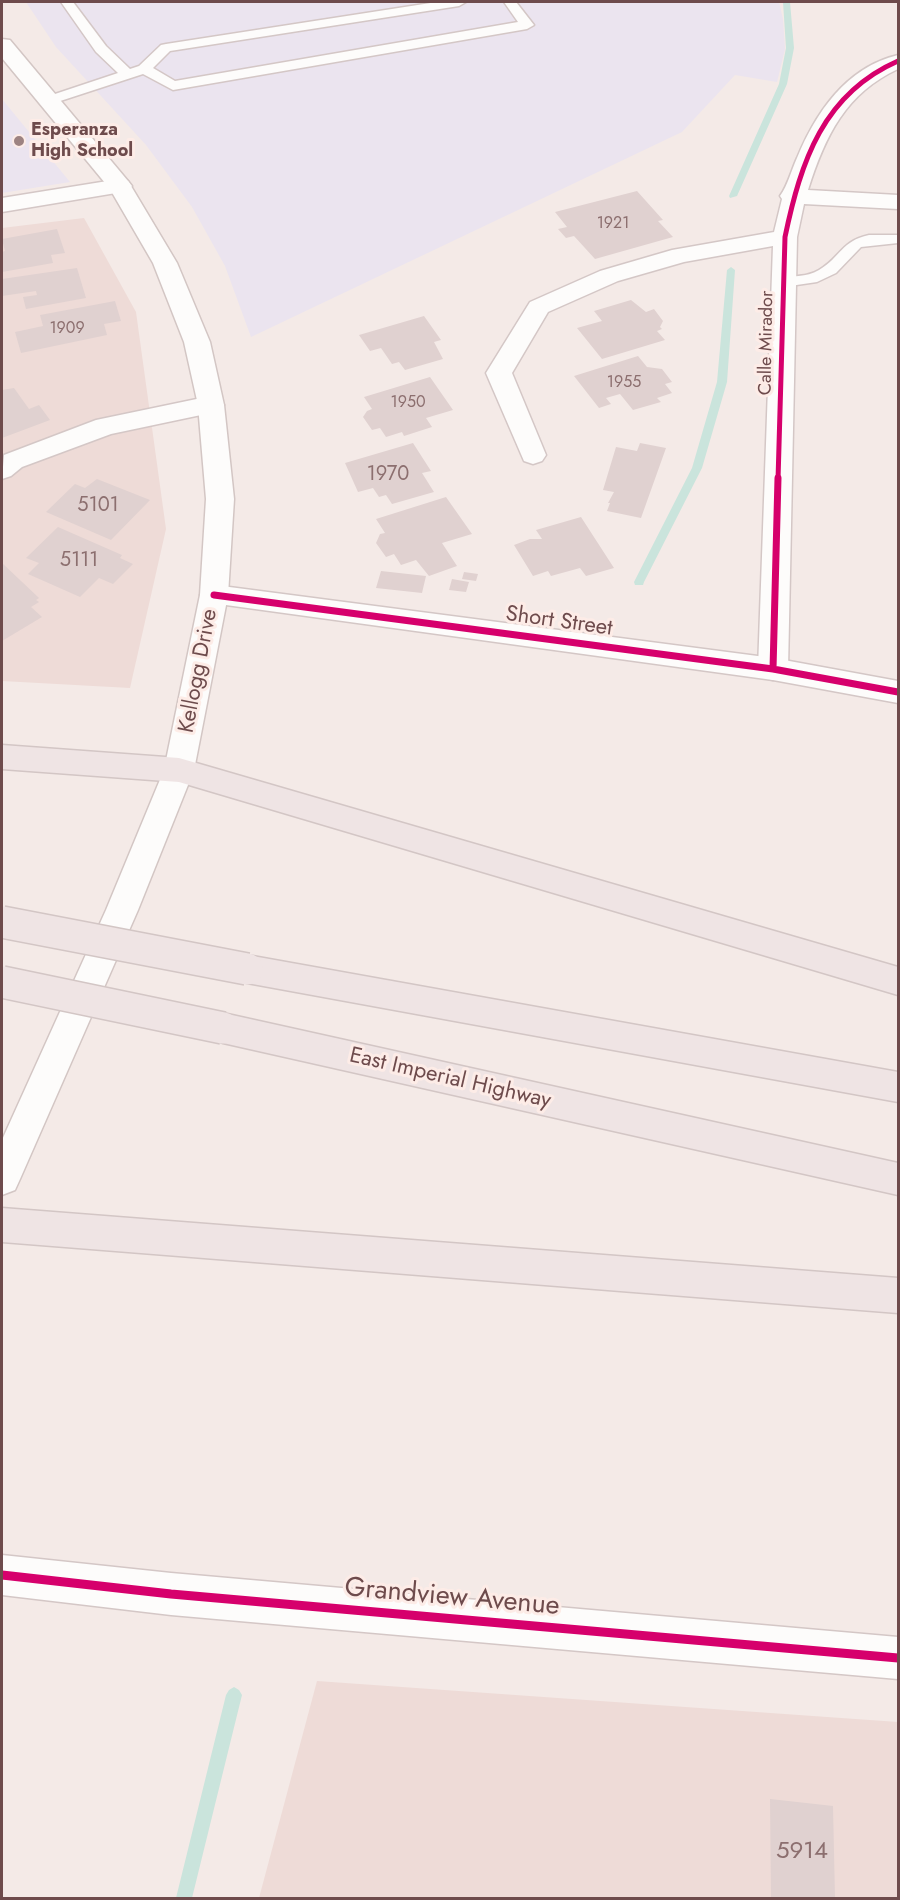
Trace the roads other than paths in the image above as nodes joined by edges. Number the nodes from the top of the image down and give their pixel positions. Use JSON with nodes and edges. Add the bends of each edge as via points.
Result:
{"nodes":[{"id":1,"x":67,"y":2,"type":"edge"},
{"id":2,"x":459,"y":2,"type":"edge"},
{"id":3,"x":510,"y":2,"type":"edge"},
{"id":4,"x":2,"y":45,"type":"edge"},
{"id":5,"x":898,"y":61,"type":"edge"},
{"id":6,"x":144,"y":69,"type":"junction"},
{"id":7,"x":127,"y":74,"type":"junction"},
{"id":8,"x":48,"y":101,"type":"junction"},
{"id":9,"x":120,"y":186,"type":"junction"},
{"id":10,"x":792,"y":196,"type":"junction"},
{"id":11,"x":898,"y":202,"type":"edge"},
{"id":12,"x":2,"y":205,"type":"edge"},
{"id":13,"x":785,"y":237,"type":"junction"},
{"id":14,"x":898,"y":239,"type":"edge"},
{"id":15,"x":783,"y":282,"type":"junction"},
{"id":16,"x":211,"y":405,"type":"junction"},
{"id":17,"x":533,"y":454,"type":"dead end"},
{"id":18,"x":2,"y":470,"type":"edge"},
{"id":19,"x":214,"y":595,"type":"junction"},
{"id":20,"x":773,"y":669,"type":"junction"},
{"id":21,"x":898,"y":692,"type":"edge"},
{"id":22,"x":2,"y":757,"type":"edge"},
{"id":23,"x":179,"y":770,"type":"junction"},
{"id":24,"x":2,"y":922,"type":"edge"},
{"id":25,"x":898,"y":981,"type":"edge"},
{"id":26,"x":2,"y":982,"type":"edge"},
{"id":27,"x":898,"y":1087,"type":"edge"},
{"id":28,"x":2,"y":1179,"type":"edge"},
{"id":29,"x":898,"y":1179,"type":"edge"},
{"id":30,"x":2,"y":1225,"type":"edge"},
{"id":31,"x":898,"y":1296,"type":"edge"},
{"id":32,"x":2,"y":1575,"type":"edge"},
{"id":33,"x":898,"y":1659,"type":"edge"}],
"edges":[{"from":1,"to":7,"type":"lane","via":[[101,49]]},
{"from":2,"to":6,"type":"lane","via":[[166,48]]},
{"from":3,"to":6,"type":"lane","via":[[527,25],[173,86]]},
{"from":4,"to":8,"type":"street","name":"Kellogg Drive"},
{"from":5,"to":10,"type":"street","name":"Calle Mirador","via":[[852,88],[830,115]]},
{"from":6,"to":7,"type":"lane"},
{"from":7,"to":8,"type":"lane"},
{"from":8,"to":9,"type":"street","name":"Kellogg Drive"},
{"from":9,"to":12,"type":"street"},
{"from":9,"to":16,"type":"street","name":"Kellogg Drive","via":[[165,263],[197,342]]},
{"from":10,"to":11,"type":"street"},
{"from":10,"to":13,"type":"street","name":"Calle Mirador"},
{"from":13,"to":15,"type":"street","name":"Calle Mirador"},
{"from":13,"to":17,"type":"street","via":[[681,255],[609,276],[539,307],[499,373]]},
{"from":14,"to":15,"type":"lane","via":[[860,242],[820,276]]},
{"from":15,"to":20,"type":"street","name":"Calle Mirador"},
{"from":16,"to":18,"type":"street","via":[[105,426],[13,461]]},
{"from":16,"to":19,"type":"street","name":"Kellogg Drive","via":[[220,499]]},
{"from":19,"to":20,"type":"street","name":"Short Street"},
{"from":19,"to":23,"type":"street","name":"Kellogg Drive"},
{"from":20,"to":21,"type":"street","name":"Short Street"},
{"from":22,"to":23,"type":"highway"},
{"from":23,"to":25,"type":"highway"},
{"from":23,"to":28,"type":"street","name":"Kellogg Drive","via":[[122,910]]},
{"from":24,"to":27,"type":"highway","bridge":true},
{"from":26,"to":29,"type":"highway","name":"East Imperial Highway","bridge":true},
{"from":30,"to":31,"type":"highway"},
{"from":32,"to":33,"type":"street","name":"Grandview Avenue","via":[[171,1594]]}]}
